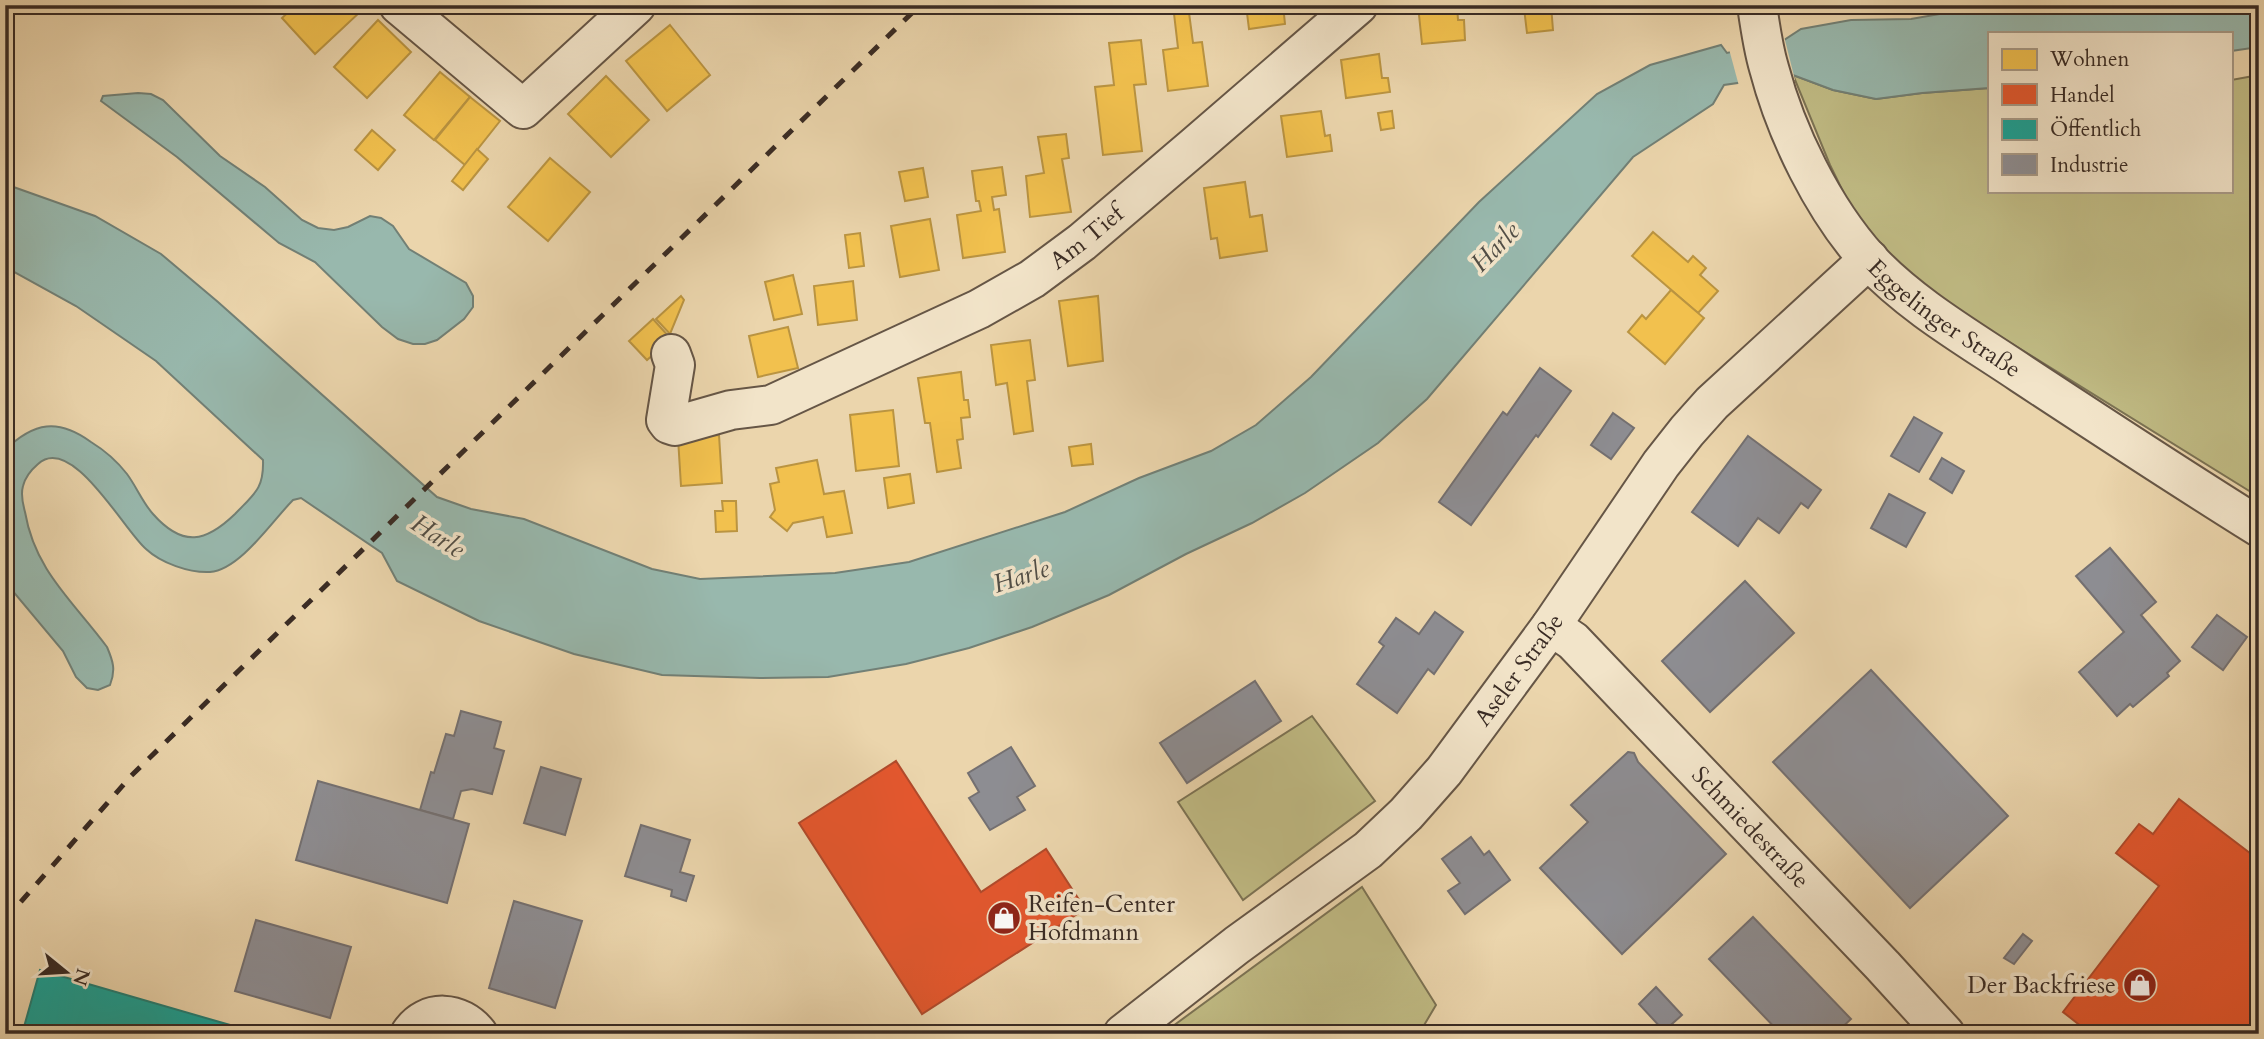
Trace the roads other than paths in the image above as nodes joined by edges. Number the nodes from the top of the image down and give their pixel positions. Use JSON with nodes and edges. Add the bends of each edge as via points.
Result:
{"nodes":[{"id":1,"x":399,"y":5,"type":"edge"},
{"id":2,"x":636,"y":5,"type":"edge"},
{"id":3,"x":1358,"y":5,"type":"edge"},
{"id":4,"x":1757,"y":6,"type":"edge"},
{"id":5,"x":1869,"y":259,"type":"junction"},
{"id":6,"x":671,"y":354,"type":"dead end"},
{"id":7,"x":2259,"y":527,"type":"edge"},
{"id":8,"x":1551,"y":626,"type":"junction"},
{"id":9,"x":410,"y":1034,"type":"edge"},
{"id":10,"x":478,"y":1034,"type":"edge"},
{"id":11,"x":1123,"y":1034,"type":"edge"},
{"id":12,"x":1945,"y":1034,"type":"edge"}],
"edges":[{"from":1,"to":2,"type":"street","via":[[523,109]]},
{"from":3,"to":6,"type":"street","name":"Am Tief","via":[[1082,242],[1032,279],[979,309],[771,405],[732,410],[682,425],[669,424],[666,414],[676,365]]},
{"from":4,"to":5,"type":"street","name":"Eggelinger Straße","via":[[1769,68],[1806,164]]},
{"from":5,"to":7,"type":"street","name":"Eggelinger Straße","via":[[1922,307]]},
{"from":5,"to":8,"type":"street","name":"Aseler Straße","via":[[1686,431]]},
{"from":8,"to":11,"type":"street","name":"Aseler Straße","via":[[1444,771],[1406,814],[1368,850]]},
{"from":8,"to":12,"type":"street","name":"Schmiedestraße","via":[[1573,641]]},
{"from":9,"to":10,"type":"street","via":[[426,1018],[444,1014],[469,1022]]}]}
